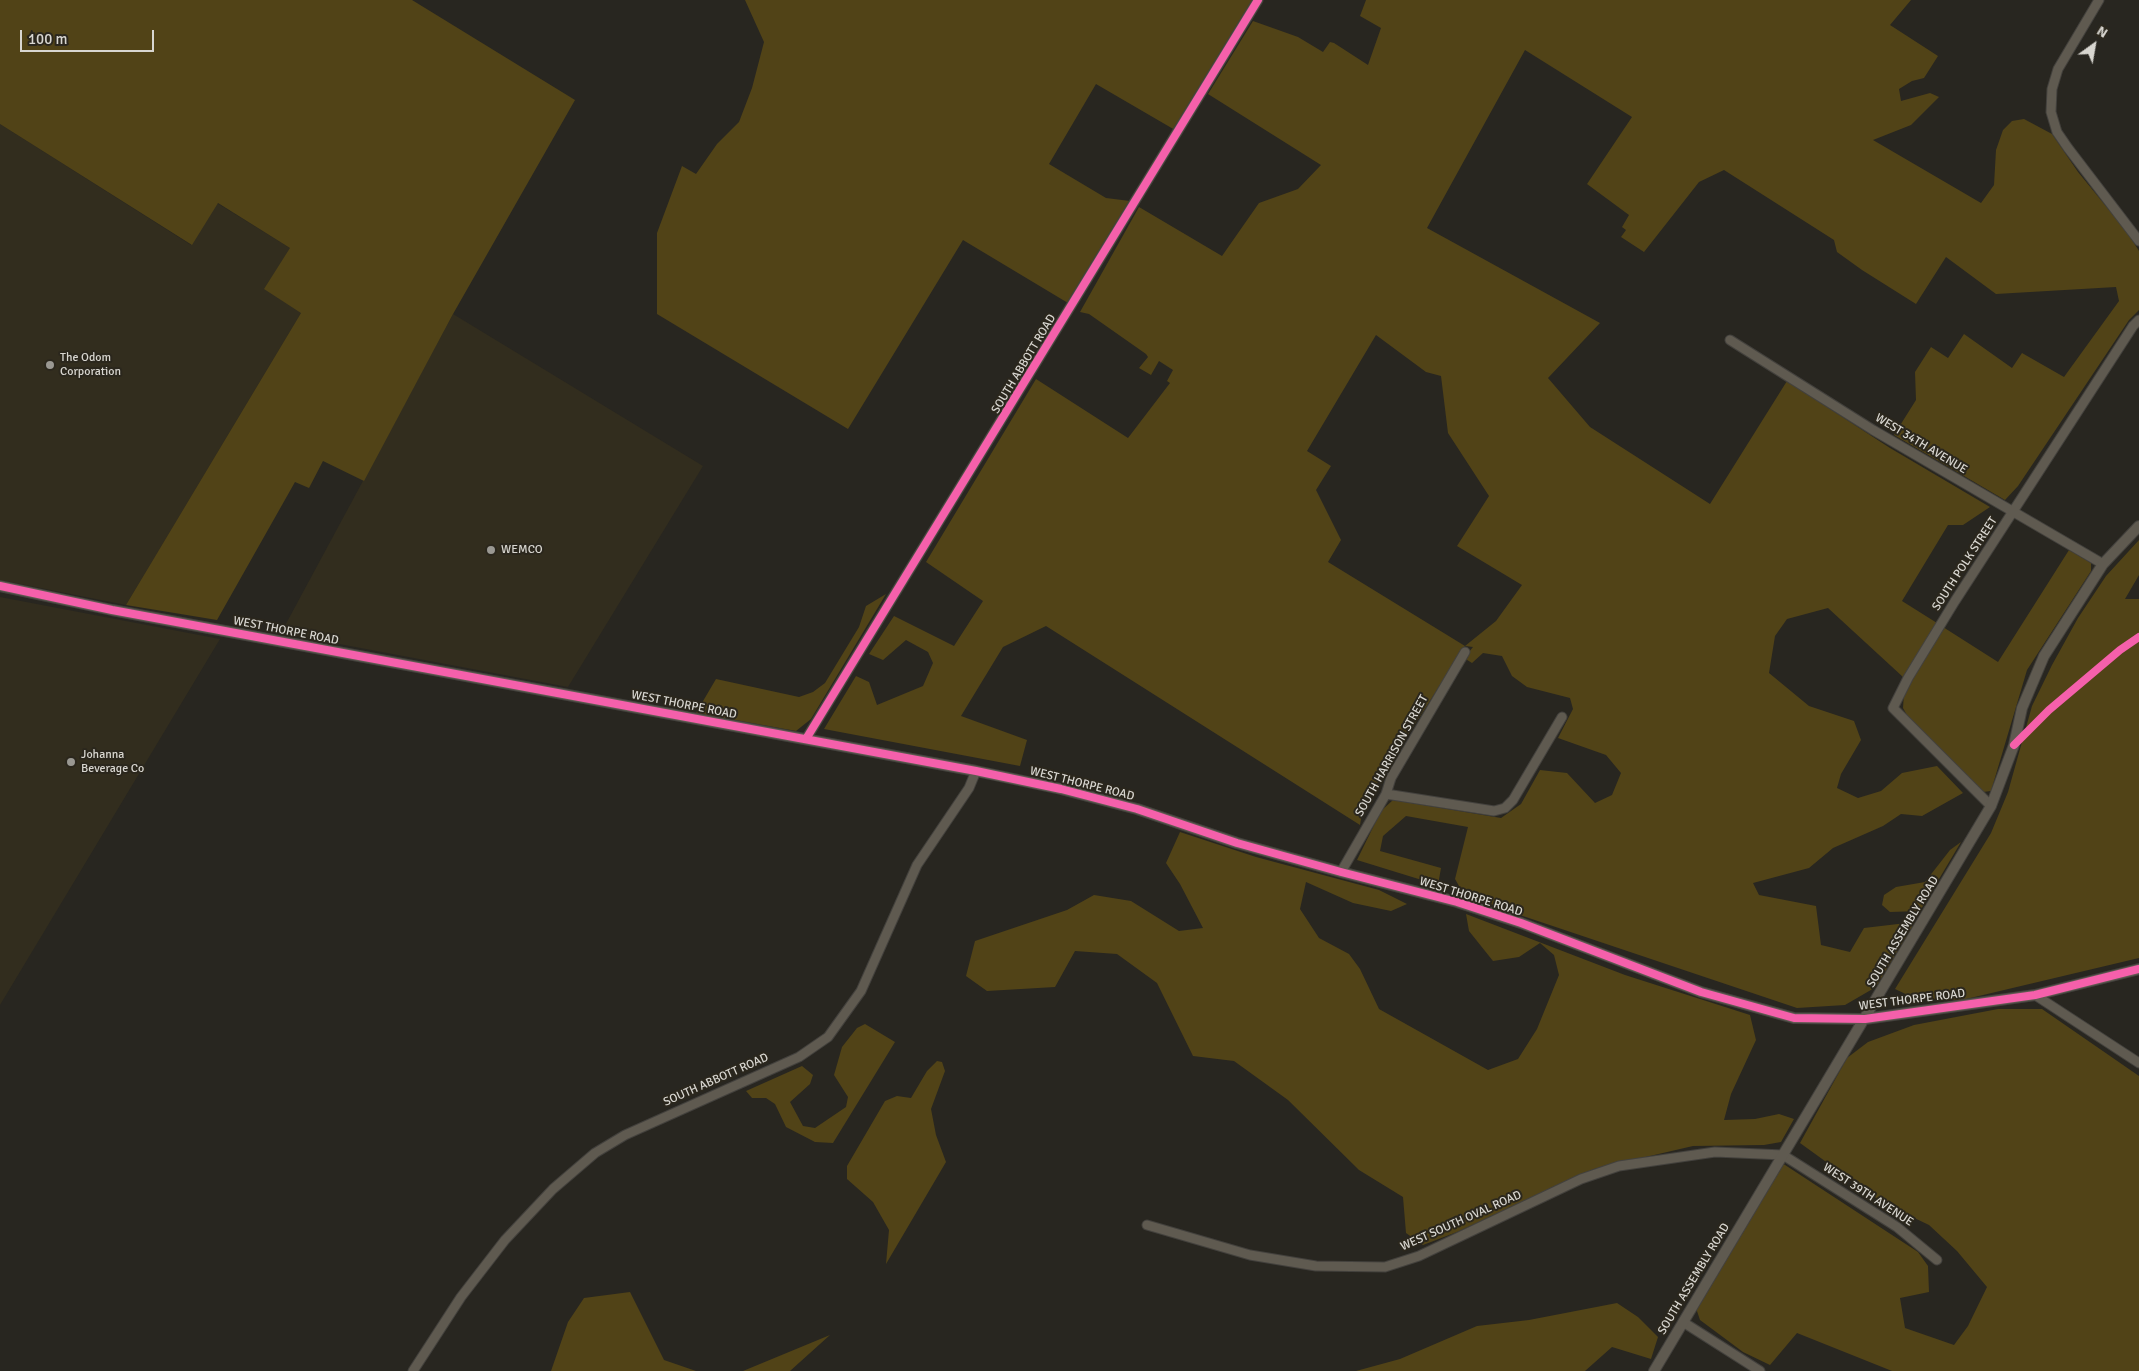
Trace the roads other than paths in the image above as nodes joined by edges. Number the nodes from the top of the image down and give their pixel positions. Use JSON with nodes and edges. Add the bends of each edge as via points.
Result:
{"nodes":[{"id":1,"x":1258,"y":0,"type":"edge"},
{"id":2,"x":2099,"y":0,"type":"edge"},
{"id":3,"x":2139,"y":241,"type":"edge"},
{"id":4,"x":2139,"y":320,"type":"edge"},
{"id":5,"x":1730,"y":340,"type":"dead end"},
{"id":6,"x":2012,"y":513,"type":"junction"},
{"id":7,"x":2139,"y":526,"type":"edge"},
{"id":8,"x":2103,"y":564,"type":"junction"},
{"id":9,"x":0,"y":586,"type":"edge"},
{"id":10,"x":1465,"y":652,"type":"dead end"},
{"id":11,"x":1562,"y":717,"type":"dead end"},
{"id":12,"x":806,"y":739,"type":"junction"},
{"id":13,"x":976,"y":771,"type":"junction"},
{"id":14,"x":1386,"y":794,"type":"junction"},
{"id":15,"x":1991,"y":806,"type":"junction"},
{"id":16,"x":1341,"y":872,"type":"junction"},
{"id":17,"x":2139,"y":969,"type":"edge"},
{"id":18,"x":2035,"y":995,"type":"junction"},
{"id":19,"x":1865,"y":1019,"type":"junction"},
{"id":20,"x":2139,"y":1064,"type":"edge"},
{"id":21,"x":1783,"y":1155,"type":"junction"},
{"id":22,"x":1148,"y":1225,"type":"dead end"},
{"id":23,"x":1937,"y":1260,"type":"dead end"},
{"id":24,"x":1682,"y":1322,"type":"junction"},
{"id":25,"x":413,"y":1371,"type":"edge"},
{"id":26,"x":1654,"y":1371,"type":"edge"},
{"id":27,"x":1760,"y":1371,"type":"edge"}],
"edges":[{"from":1,"to":12,"type":"street","name":"SOUTH ABBOTT ROAD"},
{"from":2,"to":3,"type":"street","via":[[2058,69],[2052,89],[2051,112],[2057,132]]},
{"from":4,"to":6,"type":"street","name":"SOUTH POLK STREET"},
{"from":5,"to":6,"type":"street","name":"WEST 34TH AVENUE"},
{"from":6,"to":8,"type":"street","name":"WEST 34TH AVENUE"},
{"from":6,"to":15,"type":"street","name":"SOUTH POLK STREET","via":[[1908,678],[1893,708]]},
{"from":7,"to":8,"type":"street","name":"SOUTH ASSEMBLY ROAD"},
{"from":8,"to":15,"type":"street","name":"SOUTH ASSEMBLY ROAD","via":[[2044,656],[2032,681],[2014,745]]},
{"from":9,"to":12,"type":"street","name":"WEST THORPE ROAD","via":[[121,612]]},
{"from":10,"to":14,"type":"street","name":"SOUTH HARRISON STREET","via":[[1391,778]]},
{"from":11,"to":14,"type":"street","via":[[1513,800],[1505,808],[1494,811]]},
{"from":12,"to":13,"type":"street","name":"WEST THORPE ROAD"},
{"from":13,"to":16,"type":"street","name":"WEST THORPE ROAD","via":[[1137,809]]},
{"from":13,"to":25,"type":"street","name":"SOUTH ABBOTT ROAD","via":[[969,788],[917,865],[861,991],[828,1037],[799,1058],[625,1135],[595,1154],[553,1189],[505,1240],[461,1297]]},
{"from":14,"to":16,"type":"street","name":"SOUTH HARRISON STREET"},
{"from":15,"to":19,"type":"street","name":"SOUTH ASSEMBLY ROAD"},
{"from":16,"to":19,"type":"street","name":"WEST THORPE ROAD","via":[[1457,902],[1522,923],[1655,976],[1749,1006],[1794,1018]]},
{"from":17,"to":18,"type":"street","name":"WEST THORPE ROAD"},
{"from":18,"to":19,"type":"street","name":"WEST THORPE ROAD"},
{"from":18,"to":20,"type":"street"},
{"from":19,"to":21,"type":"street","name":"SOUTH ASSEMBLY ROAD"},
{"from":21,"to":22,"type":"street","name":"WEST SOUTH OVAL ROAD","via":[[1715,1152],[1619,1166],[1581,1179],[1419,1256],[1385,1267],[1316,1266],[1250,1255]]},
{"from":21,"to":23,"type":"street","name":"WEST 39TH AVENUE","via":[[1897,1227]]},
{"from":21,"to":24,"type":"street","name":"SOUTH ASSEMBLY ROAD"},
{"from":24,"to":26,"type":"street","name":"SOUTH ASSEMBLY ROAD"},
{"from":24,"to":27,"type":"street"}]}
